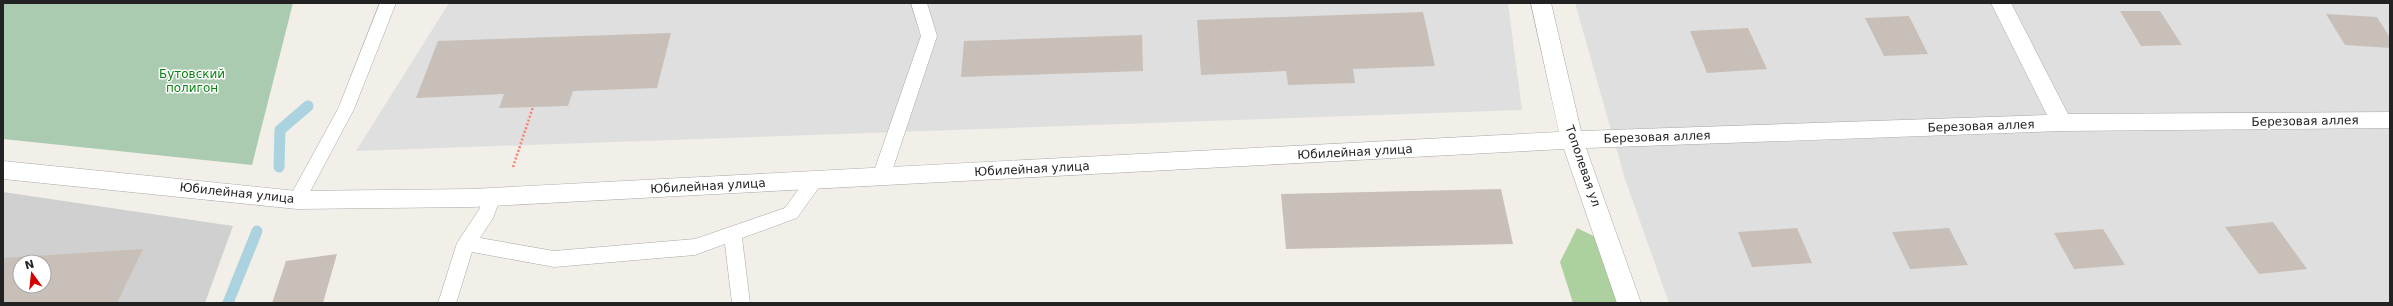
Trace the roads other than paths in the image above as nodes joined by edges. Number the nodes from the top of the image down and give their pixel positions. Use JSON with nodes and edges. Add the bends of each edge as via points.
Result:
{"nodes":[{"id":1,"x":388,"y":3,"type":"edge"},
{"id":2,"x":919,"y":3,"type":"edge"},
{"id":3,"x":1541,"y":3,"type":"edge"},
{"id":4,"x":2001,"y":3,"type":"edge"},
{"id":5,"x":2390,"y":120,"type":"edge"},
{"id":6,"x":2062,"y":123,"type":"junction"},
{"id":7,"x":1572,"y":140,"type":"junction"},
{"id":8,"x":3,"y":170,"type":"edge"},
{"id":9,"x":881,"y":177,"type":"junction"},
{"id":10,"x":815,"y":180,"type":"junction"},
{"id":11,"x":482,"y":198,"type":"junction"},
{"id":12,"x":297,"y":200,"type":"junction"},
{"id":13,"x":733,"y":233,"type":"junction"},
{"id":14,"x":466,"y":243,"type":"junction"},
{"id":15,"x":446,"y":303,"type":"edge"},
{"id":16,"x":741,"y":303,"type":"edge"},
{"id":17,"x":1630,"y":303,"type":"edge"}],
"edges":[{"from":1,"to":12,"type":"lane","via":[[346,109]]},
{"from":2,"to":9,"type":"lane","via":[[929,36]]},
{"from":3,"to":7,"type":"street","name":"Тополевая ул"},
{"from":4,"to":6,"type":"street"},
{"from":5,"to":6,"type":"street","name":"Березовая аллея"},
{"from":6,"to":7,"type":"street","name":"Березовая аллея"},
{"from":7,"to":9,"type":"street","name":"Юбилейная улица"},
{"from":7,"to":17,"type":"street","name":"Тополевая ул"},
{"from":8,"to":12,"type":"street","name":"Юбилейная улица"},
{"from":9,"to":10,"type":"street","name":"Юбилейная улица"},
{"from":10,"to":11,"type":"street","name":"Юбилейная улица"},
{"from":10,"to":13,"type":"lane","via":[[791,213]]},
{"from":11,"to":12,"type":"street","name":"Юбилейная улица"},
{"from":11,"to":14,"type":"lane","via":[[487,213]]},
{"from":13,"to":14,"type":"lane","via":[[695,246],[554,259]]},
{"from":13,"to":16,"type":"lane"},
{"from":14,"to":15,"type":"lane"}]}
